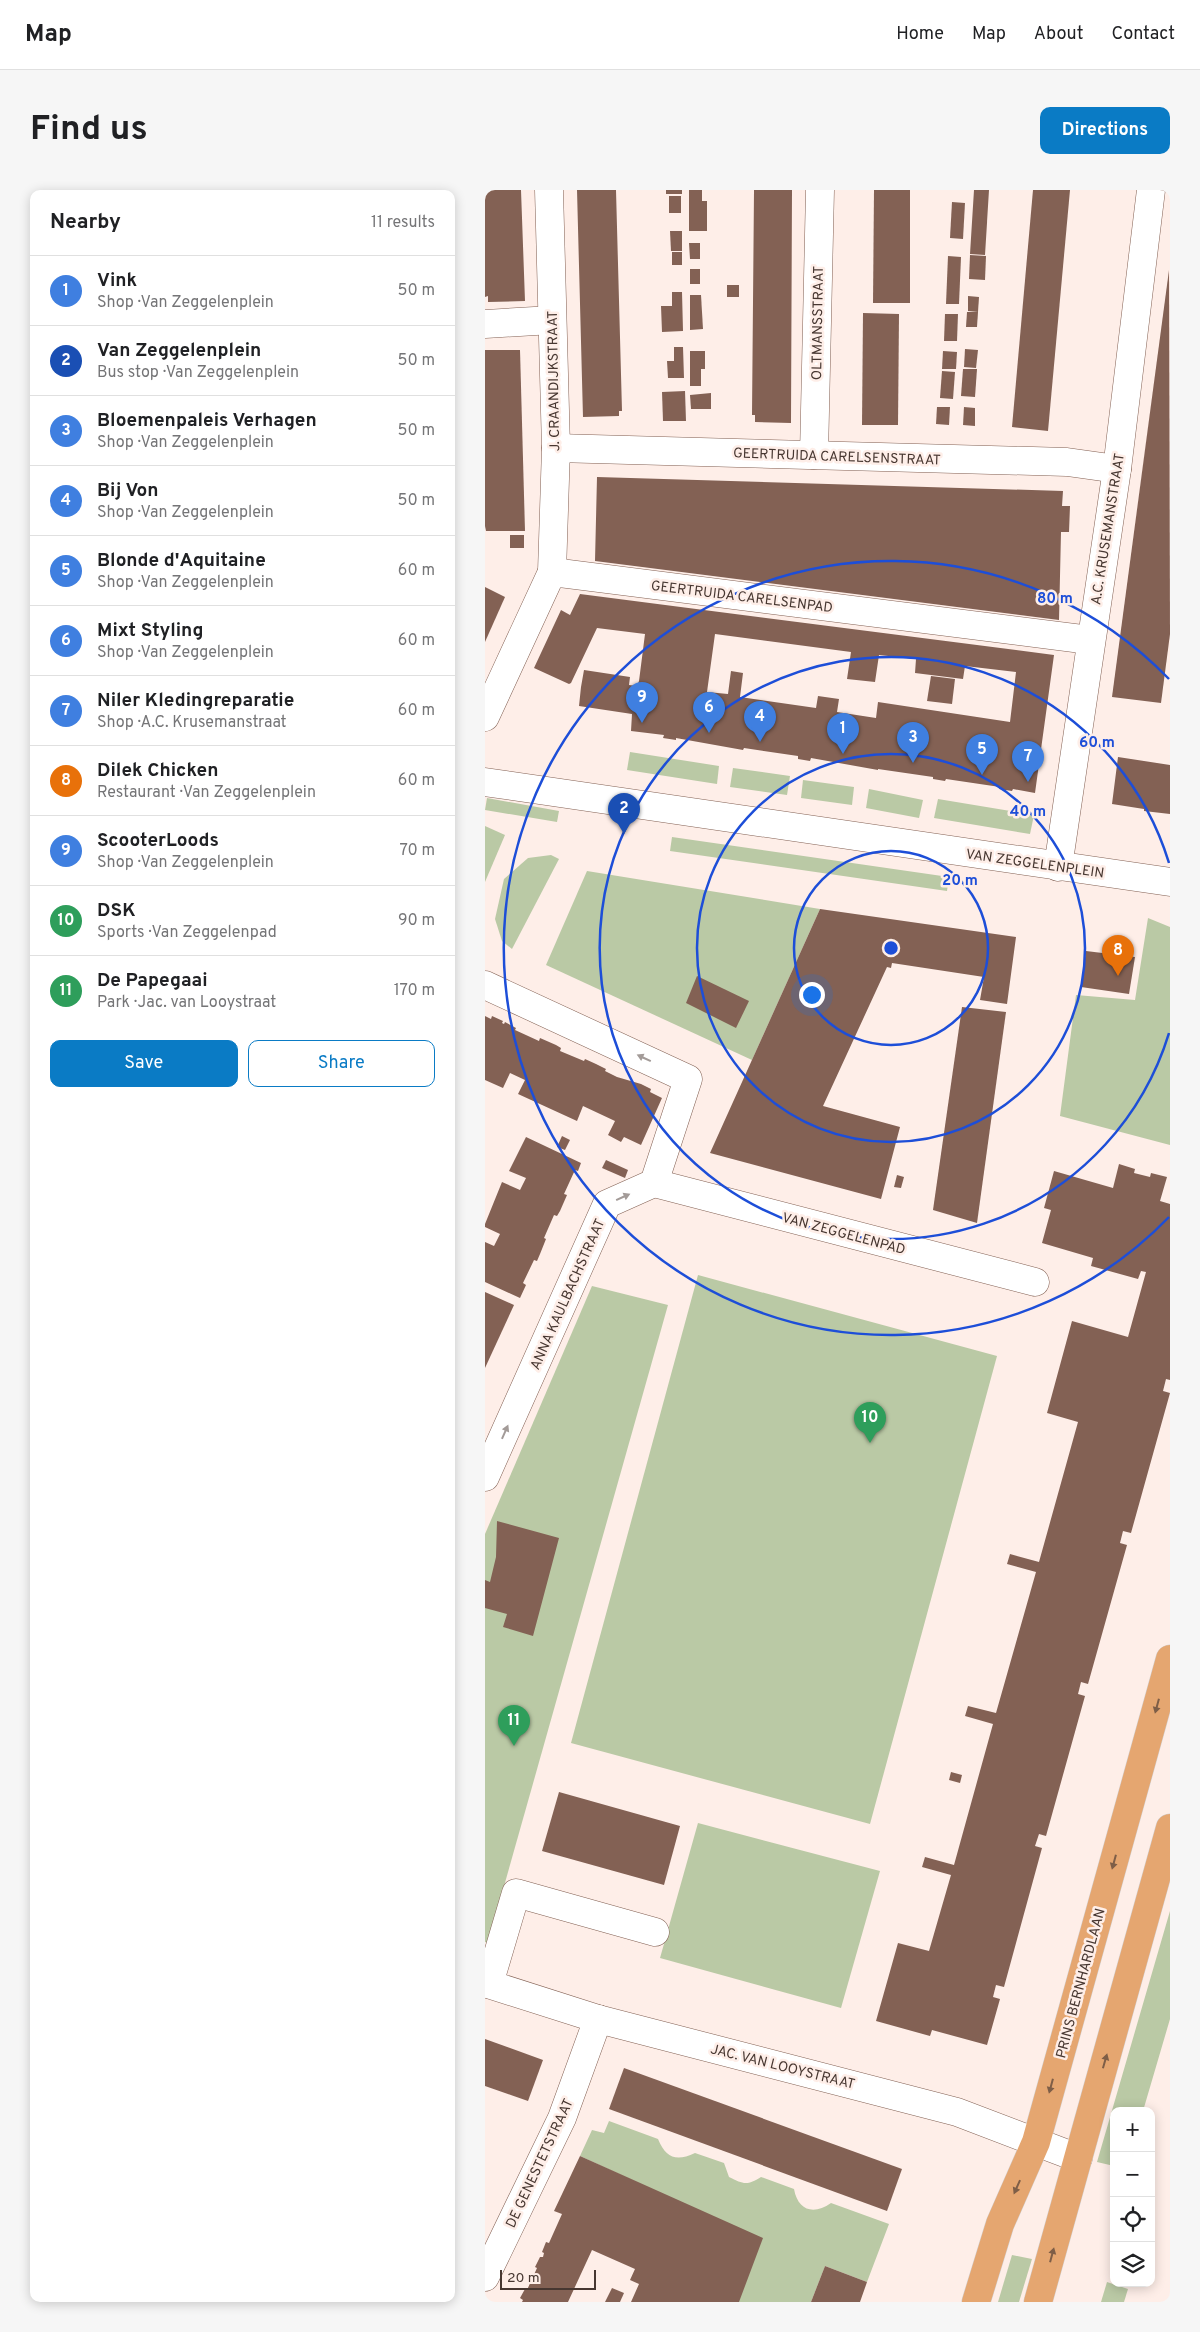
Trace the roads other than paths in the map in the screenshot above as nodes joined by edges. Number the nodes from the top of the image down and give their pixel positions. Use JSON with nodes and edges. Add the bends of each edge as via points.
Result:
{"nodes":[{"id":1,"x":549,"y":190,"type":"edge"},
{"id":2,"x":820,"y":190,"type":"edge"},
{"id":3,"x":1151,"y":190,"type":"edge"},
{"id":4,"x":552,"y":320,"type":"junction"},
{"id":5,"x":485,"y":324,"type":"edge"},
{"id":6,"x":556,"y":448,"type":"junction"},
{"id":7,"x":814,"y":455,"type":"junction"},
{"id":8,"x":1117,"y":469,"type":"junction"},
{"id":9,"x":552,"y":572,"type":"junction"},
{"id":10,"x":1090,"y":640,"type":"junction"},
{"id":11,"x":485,"y":717,"type":"edge"},
{"id":12,"x":485,"y":782,"type":"edge"},
{"id":13,"x":1058,"y":867,"type":"junction"},
{"id":14,"x":1170,"y":882,"type":"edge"},
{"id":15,"x":485,"y":985,"type":"edge"},
{"id":16,"x":654,"y":1183,"type":"junction"},
{"id":17,"x":1035,"y":1282,"type":"dead end"},
{"id":18,"x":485,"y":1477,"type":"edge"},
{"id":19,"x":1170,"y":1659,"type":"edge"},
{"id":20,"x":1170,"y":1828,"type":"edge"},
{"id":21,"x":655,"y":1932,"type":"dead end"},
{"id":22,"x":487,"y":1984,"type":"edge"},
{"id":23,"x":598,"y":2019,"type":"junction"},
{"id":24,"x":1036,"y":2142,"type":"junction"},
{"id":25,"x":1078,"y":2158,"type":"junction"},
{"id":26,"x":485,"y":2277,"type":"edge"},
{"id":27,"x":976,"y":2302,"type":"edge"},
{"id":28,"x":1038,"y":2302,"type":"edge"}],
"edges":[{"from":1,"to":4,"type":"street","name":"J. CRAANDIJKSTRAAT"},
{"from":2,"to":7,"type":"street","name":"OLTMANSSTRAAT"},
{"from":3,"to":8,"type":"street","name":"A.C. KRUSEMANSTRAAT"},
{"from":4,"to":5,"type":"street"},
{"from":4,"to":6,"type":"street","name":"J. CRAANDIJKSTRAAT"},
{"from":6,"to":7,"type":"street","name":"GEERTRUIDA CARELSENSTRAAT"},
{"from":6,"to":9,"type":"street","name":"J. CRAANDIJKSTRAAT"},
{"from":7,"to":8,"type":"street","name":"GEERTRUIDA CARELSENSTRAAT","via":[[1067,462]]},
{"from":8,"to":10,"type":"street","name":"A.C. KRUSEMANSTRAAT"},
{"from":9,"to":10,"type":"street","name":"GEERTRUIDA CARELSENPAD"},
{"from":9,"to":11,"type":"street"},
{"from":10,"to":13,"type":"street","name":"A.C. KRUSEMANSTRAAT"},
{"from":12,"to":13,"type":"street","name":"VAN ZEGGELENPLEIN"},
{"from":13,"to":14,"type":"street","name":"VAN ZEGGELENPLEIN"},
{"from":16,"to":15,"type":"street","one_way":true,"via":[[688,1079]]},
{"from":16,"to":17,"type":"street","name":"VAN ZEGGELENPAD"},
{"from":18,"to":16,"type":"street","name":"ANNA KAULBACHSTRAAT","one_way":true,"via":[[607,1204]]},
{"from":19,"to":24,"type":"main road","name":"PRINS BERNHARDLAAN","one_way":true},
{"from":25,"to":20,"type":"main road","one_way":true},
{"from":21,"to":22,"type":"street","via":[[516,1893]]},
{"from":22,"to":23,"type":"street","name":"JAC. VAN LOOYSTRAAT"},
{"from":23,"to":24,"type":"street","name":"JAC. VAN LOOYSTRAAT","via":[[957,2112]]},
{"from":23,"to":26,"type":"street","name":"DE GENESTETSTRAAT","via":[[562,2118]]},
{"from":24,"to":25,"type":"street","name":"JAC. VAN LOOYSTRAAT"},
{"from":24,"to":27,"type":"main road","name":"PRINS BERNHARDLAAN","one_way":true,"via":[[1000,2224]]},
{"from":28,"to":25,"type":"main road","one_way":true}]}
